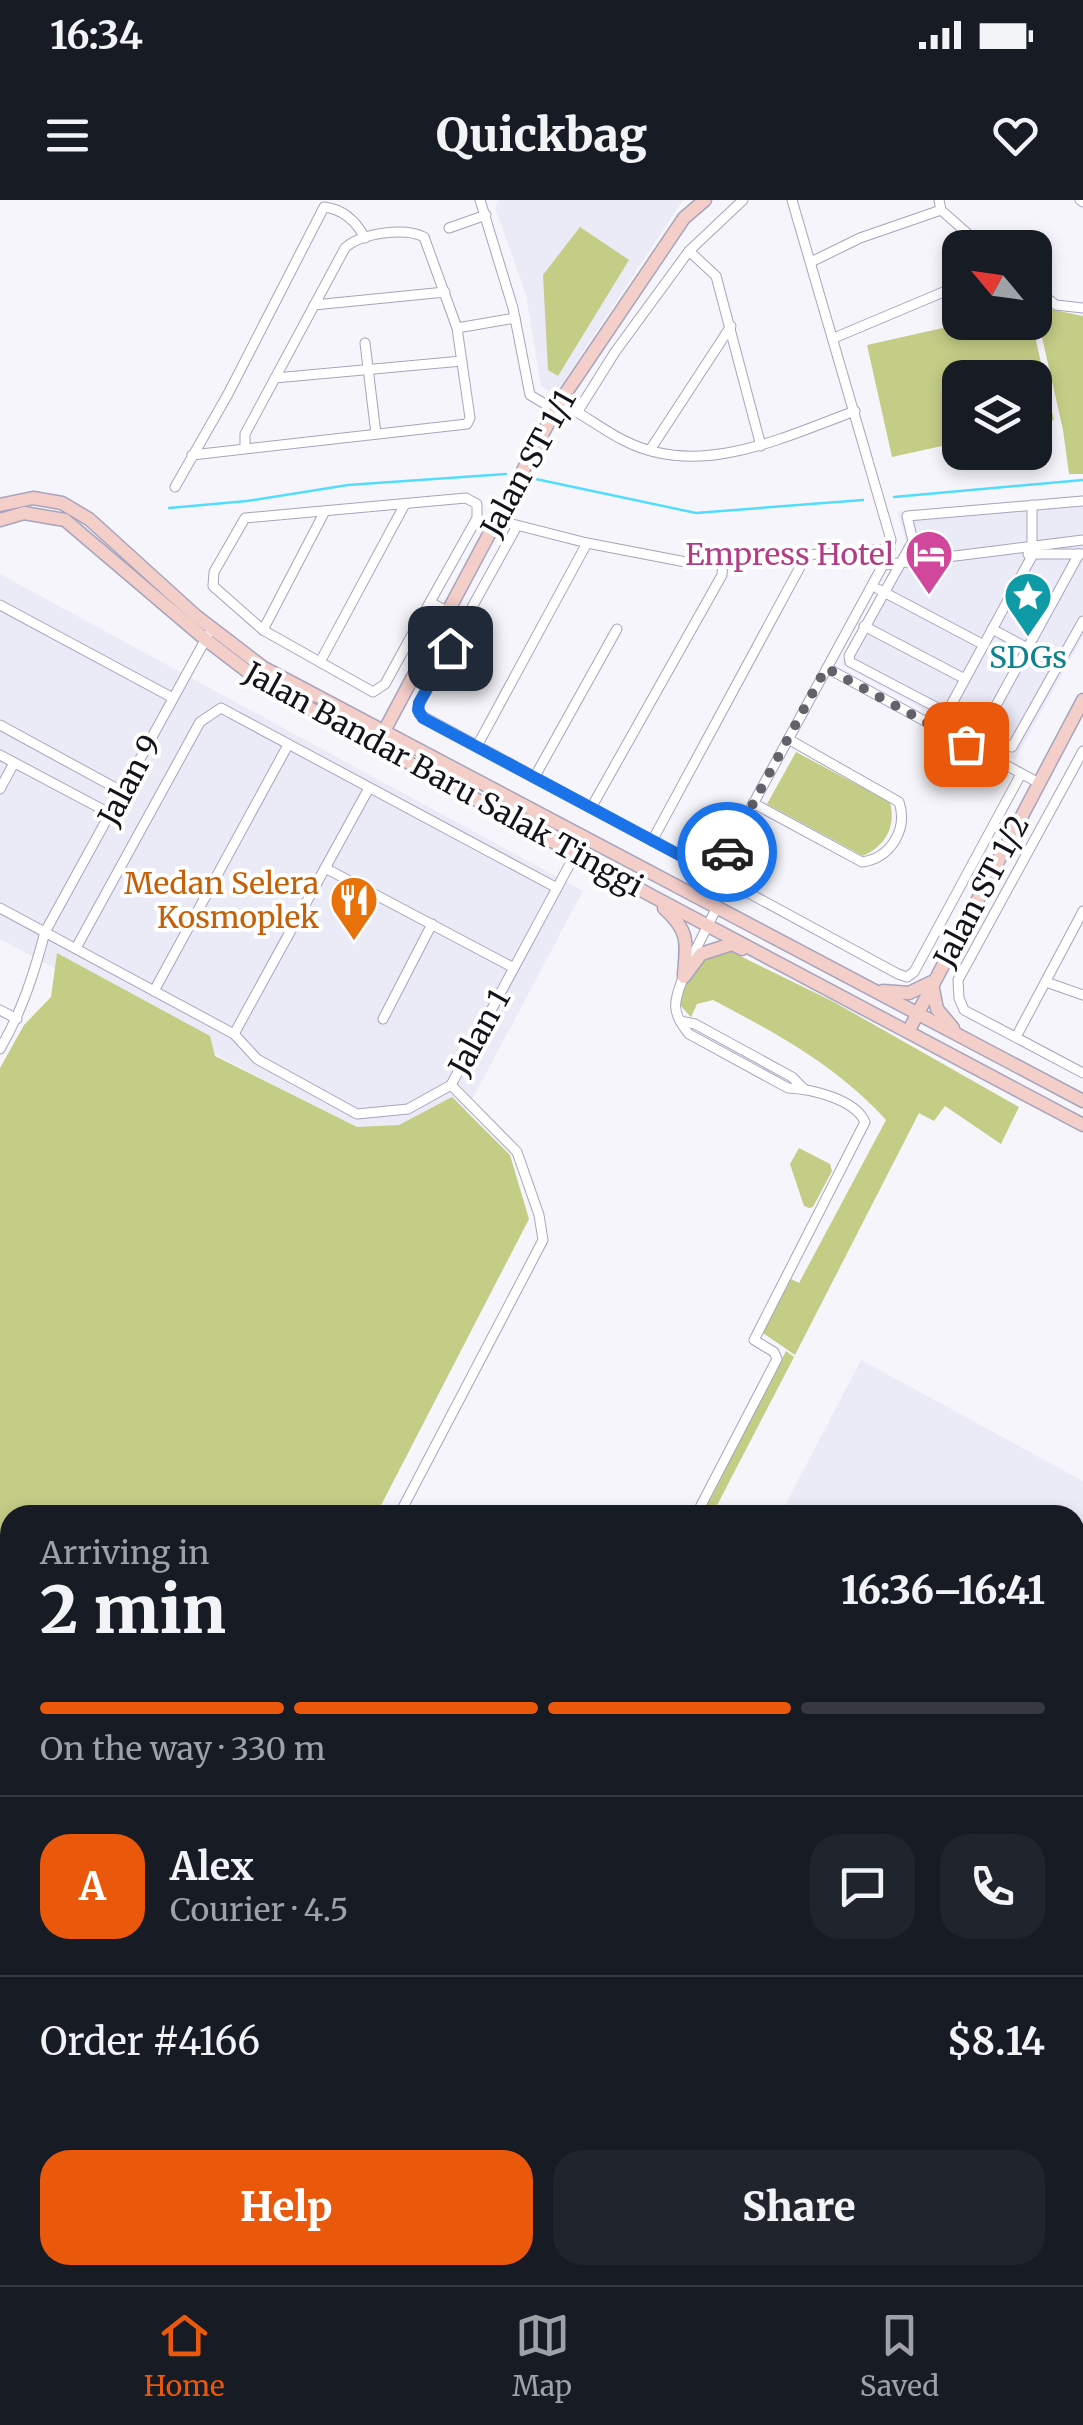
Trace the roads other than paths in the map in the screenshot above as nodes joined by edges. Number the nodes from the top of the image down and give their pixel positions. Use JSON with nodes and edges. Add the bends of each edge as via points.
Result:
{"nodes":[{"id":1,"x":480,"y":200,"type":"edge"},
{"id":2,"x":706,"y":200,"type":"edge"},
{"id":3,"x":743,"y":200,"type":"edge"},
{"id":4,"x":792,"y":200,"type":"edge"},
{"id":5,"x":940,"y":205,"type":"edge"},
{"id":6,"x":486,"y":215,"type":"junction"},
{"id":7,"x":450,"y":228,"type":"dead end"},
{"id":8,"x":966,"y":230,"type":"edge"},
{"id":9,"x":359,"y":239,"type":"junction"},
{"id":10,"x":689,"y":251,"type":"junction"},
{"id":11,"x":811,"y":262,"type":"junction"},
{"id":12,"x":445,"y":292,"type":"junction"},
{"id":13,"x":942,"y":293,"type":"edge"},
{"id":14,"x":1052,"y":302,"type":"edge"},
{"id":15,"x":314,"y":305,"type":"junction"},
{"id":16,"x":1083,"y":308,"type":"edge"},
{"id":17,"x":515,"y":318,"type":"junction"},
{"id":18,"x":730,"y":326,"type":"junction"},
{"id":19,"x":457,"y":328,"type":"junction"},
{"id":20,"x":834,"y":338,"type":"junction"},
{"id":21,"x":365,"y":343,"type":"dead end"},
{"id":22,"x":462,"y":360,"type":"junction"},
{"id":23,"x":368,"y":369,"type":"junction"},
{"id":24,"x":275,"y":378,"type":"junction"},
{"id":25,"x":557,"y":407,"type":"junction"},
{"id":26,"x":578,"y":411,"type":"junction"},
{"id":27,"x":856,"y":411,"type":"junction"},
{"id":28,"x":376,"y":434,"type":"junction"},
{"id":29,"x":761,"y":446,"type":"junction"},
{"id":30,"x":245,"y":449,"type":"junction"},
{"id":31,"x":650,"y":450,"type":"junction"},
{"id":32,"x":192,"y":456,"type":"junction"},
{"id":33,"x":175,"y":487,"type":"dead end"},
{"id":34,"x":1083,"y":500,"type":"edge"},
{"id":35,"x":405,"y":504,"type":"junction"},
{"id":36,"x":0,"y":505,"type":"edge"},
{"id":37,"x":1032,"y":505,"type":"junction"},
{"id":38,"x":326,"y":511,"type":"junction"},
{"id":39,"x":0,"y":520,"type":"edge"},
{"id":40,"x":497,"y":520,"type":"junction"},
{"id":41,"x":518,"y":526,"type":"junction"},
{"id":42,"x":1083,"y":540,"type":"edge"},
{"id":43,"x":588,"y":543,"type":"junction"},
{"id":44,"x":890,"y":549,"type":"junction"},
{"id":45,"x":1032,"y":551,"type":"junction"},
{"id":46,"x":806,"y":554,"type":"junction"},
{"id":47,"x":1081,"y":554,"type":"edge"},
{"id":48,"x":724,"y":561,"type":"junction"},
{"id":49,"x":901,"y":562,"type":"junction"},
{"id":50,"x":883,"y":564,"type":"junction"},
{"id":51,"x":872,"y":585,"type":"junction"},
{"id":52,"x":883,"y":592,"type":"junction"},
{"id":53,"x":430,"y":602,"type":"junction"},
{"id":54,"x":0,"y":605,"type":"edge"},
{"id":55,"x":448,"y":612,"type":"junction"},
{"id":56,"x":1083,"y":621,"type":"edge"},
{"id":57,"x":864,"y":626,"type":"junction"},
{"id":58,"x":617,"y":629,"type":"dead end"},
{"id":59,"x":262,"y":630,"type":"junction"},
{"id":60,"x":992,"y":630,"type":"junction"},
{"id":61,"x":209,"y":634,"type":"junction"},
{"id":62,"x":984,"y":645,"type":"junction"},
{"id":63,"x":1028,"y":648,"type":"junction"},
{"id":64,"x":320,"y":662,"type":"junction"},
{"id":65,"x":1060,"y":665,"type":"junction"},
{"id":66,"x":826,"y":668,"type":"junction"},
{"id":67,"x":965,"y":680,"type":"junction"},
{"id":68,"x":173,"y":698,"type":"junction"},
{"id":69,"x":1083,"y":700,"type":"edge"},
{"id":70,"x":947,"y":714,"type":"junction"},
{"id":71,"x":1078,"y":723,"type":"edge"},
{"id":72,"x":0,"y":725,"type":"edge"},
{"id":73,"x":938,"y":729,"type":"junction"},
{"id":74,"x":384,"y":730,"type":"junction"},
{"id":75,"x":981,"y":733,"type":"junction"},
{"id":76,"x":788,"y":739,"type":"junction"},
{"id":77,"x":377,"y":744,"type":"junction"},
{"id":78,"x":288,"y":745,"type":"junction"},
{"id":79,"x":476,"y":746,"type":"junction"},
{"id":80,"x":1083,"y":750,"type":"edge"},
{"id":81,"x":0,"y":756,"type":"edge"},
{"id":82,"x":14,"y":763,"type":"junction"},
{"id":83,"x":1022,"y":774,"type":"junction"},
{"id":84,"x":534,"y":778,"type":"junction"},
{"id":85,"x":1038,"y":783,"type":"junction"},
{"id":86,"x":369,"y":788,"type":"junction"},
{"id":87,"x":0,"y":789,"type":"edge"},
{"id":88,"x":123,"y":792,"type":"junction"},
{"id":89,"x":753,"y":803,"type":"junction"},
{"id":90,"x":591,"y":808,"type":"junction"},
{"id":91,"x":111,"y":814,"type":"junction"},
{"id":92,"x":585,"y":836,"type":"junction"},
{"id":93,"x":652,"y":842,"type":"junction"},
{"id":94,"x":575,"y":853,"type":"junction"},
{"id":95,"x":325,"y":868,"type":"junction"},
{"id":96,"x":715,"y":874,"type":"junction"},
{"id":97,"x":557,"y":888,"type":"junction"},
{"id":98,"x":652,"y":896,"type":"junction"},
{"id":99,"x":717,"y":907,"type":"junction"},
{"id":100,"x":0,"y":908,"type":"edge"},
{"id":101,"x":1083,"y":912,"type":"edge"},
{"id":102,"x":432,"y":924,"type":"junction"},
{"id":103,"x":708,"y":924,"type":"junction"},
{"id":104,"x":45,"y":932,"type":"junction"},
{"id":105,"x":76,"y":948,"type":"junction"},
{"id":106,"x":514,"y":968,"type":"junction"},
{"id":107,"x":684,"y":976,"type":"junction"},
{"id":108,"x":805,"y":976,"type":"junction"},
{"id":109,"x":932,"y":982,"type":"junction"},
{"id":110,"x":1046,"y":982,"type":"junction"},
{"id":111,"x":864,"y":987,"type":"junction"},
{"id":112,"x":154,"y":991,"type":"junction"},
{"id":113,"x":1083,"y":995,"type":"edge"},
{"id":114,"x":0,"y":1010,"type":"edge"},
{"id":115,"x":917,"y":1013,"type":"junction"},
{"id":116,"x":383,"y":1018,"type":"dead end"},
{"id":117,"x":17,"y":1019,"type":"junction"},
{"id":118,"x":909,"y":1030,"type":"junction"},
{"id":119,"x":234,"y":1034,"type":"junction"},
{"id":120,"x":1016,"y":1037,"type":"junction"},
{"id":121,"x":964,"y":1038,"type":"junction"},
{"id":122,"x":0,"y":1049,"type":"edge"},
{"id":123,"x":1083,"y":1073,"type":"edge"},
{"id":124,"x":451,"y":1085,"type":"junction"},
{"id":125,"x":1083,"y":1101,"type":"edge"},
{"id":126,"x":1083,"y":1124,"type":"edge"},
{"id":127,"x":404,"y":1505,"type":"edge"},
{"id":128,"x":701,"y":1505,"type":"edge"}],
"edges":[{"from":1,"to":6,"type":"street"},
{"from":2,"to":25,"type":"main road","name":"Jalan ST 1/1","via":[[652,262]]},
{"from":3,"to":10,"type":"street"},
{"from":4,"to":11,"type":"street"},
{"from":5,"to":8,"type":"street"},
{"from":5,"to":11,"type":"street"},
{"from":6,"to":7,"type":"street"},
{"from":6,"to":17,"type":"street"},
{"from":9,"to":12,"type":"street","via":[[412,231],[424,237]]},
{"from":9,"to":15,"type":"street","via":[[345,248]]},
{"from":9,"to":32,"type":"street","via":[[358,224],[324,207]]},
{"from":10,"to":18,"type":"street","via":[[716,276]]},
{"from":10,"to":26,"type":"street"},
{"from":11,"to":20,"type":"street"},
{"from":12,"to":15,"type":"street"},
{"from":12,"to":19,"type":"street"},
{"from":13,"to":20,"type":"street"},
{"from":14,"to":16,"type":"street"},
{"from":15,"to":24,"type":"street"},
{"from":17,"to":19,"type":"street"},
{"from":17,"to":25,"type":"street","via":[[530,395]]},
{"from":18,"to":29,"type":"street"},
{"from":18,"to":31,"type":"street"},
{"from":19,"to":22,"type":"street"},
{"from":20,"to":27,"type":"street"},
{"from":21,"to":23,"type":"street"},
{"from":22,"to":23,"type":"street"},
{"from":22,"to":28,"type":"street","via":[[467,424]]},
{"from":23,"to":24,"type":"street"},
{"from":23,"to":28,"type":"street"},
{"from":24,"to":30,"type":"street","via":[[245,434]]},
{"from":25,"to":26,"type":"street"},
{"from":25,"to":40,"type":"main road","name":"Jalan ST 1/1"},
{"from":26,"to":31,"type":"street"},
{"from":27,"to":29,"type":"street"},
{"from":27,"to":44,"type":"street"},
{"from":28,"to":30,"type":"street"},
{"from":29,"to":31,"type":"street","via":[[678,456]]},
{"from":30,"to":32,"type":"street"},
{"from":32,"to":33,"type":"street"},
{"from":34,"to":37,"type":"street"},
{"from":35,"to":38,"type":"street"},
{"from":35,"to":53,"type":"street","via":[[466,498],[477,504],[477,518]]},
{"from":35,"to":64,"type":"street"},
{"from":36,"to":61,"type":"main road","name":"Jalan Bandar Baru Salak Tinggi","via":[[34,498],[62,503],[89,519]]},
{"from":37,"to":45,"type":"street"},
{"from":37,"to":49,"type":"street","via":[[907,516],[913,541]]},
{"from":38,"to":59,"type":"street"},
{"from":38,"to":59,"type":"street","via":[[245,518],[214,572],[213,586]]},
{"from":39,"to":61,"type":"main road","name":"Jalan Bandar Baru Salak Tinggi","via":[[24,513],[66,520]]},
{"from":40,"to":41,"type":"street"},
{"from":40,"to":55,"type":"main road","name":"Jalan ST 1/1"},
{"from":41,"to":43,"type":"street"},
{"from":41,"to":79,"type":"street","via":[[419,703],[423,718]]},
{"from":42,"to":45,"type":"street"},
{"from":43,"to":48,"type":"street","via":[[691,563]]},
{"from":43,"to":79,"type":"street"},
{"from":44,"to":46,"type":"street"},
{"from":44,"to":50,"type":"street"},
{"from":45,"to":47,"type":"street"},
{"from":45,"to":49,"type":"street"},
{"from":45,"to":60,"type":"street"},
{"from":46,"to":48,"type":"street"},
{"from":46,"to":93,"type":"street"},
{"from":47,"to":63,"type":"street"},
{"from":48,"to":90,"type":"street"},
{"from":49,"to":50,"type":"street"},
{"from":49,"to":52,"type":"street"},
{"from":50,"to":51,"type":"street"},
{"from":51,"to":52,"type":"street"},
{"from":51,"to":66,"type":"street"},
{"from":52,"to":57,"type":"street"},
{"from":52,"to":62,"type":"street"},
{"from":53,"to":55,"type":"street"},
{"from":53,"to":64,"type":"street","via":[[385,684],[372,692]]},
{"from":54,"to":68,"type":"street"},
{"from":55,"to":74,"type":"main road","name":"Jalan ST 1/1"},
{"from":56,"to":65,"type":"street"},
{"from":57,"to":67,"type":"street"},
{"from":57,"to":70,"type":"street","via":[[850,662]]},
{"from":58,"to":84,"type":"street"},
{"from":59,"to":64,"type":"street"},
{"from":60,"to":62,"type":"street"},
{"from":60,"to":63,"type":"street"},
{"from":61,"to":68,"type":"street","name":"Jalan 9"},
{"from":61,"to":74,"type":"main road","name":"Jalan Bandar Baru Salak Tinggi"},
{"from":61,"to":77,"type":"main road","name":"Jalan Bandar Baru Salak Tinggi","via":[[260,681]]},
{"from":62,"to":67,"type":"street"},
{"from":63,"to":65,"type":"street"},
{"from":63,"to":75,"type":"street"},
{"from":65,"to":75,"type":"street","via":[[1016,746]]},
{"from":66,"to":73,"type":"street"},
{"from":66,"to":76,"type":"street"},
{"from":67,"to":70,"type":"street"},
{"from":68,"to":88,"type":"street","name":"Jalan 9"},
{"from":69,"to":71,"type":"main road","name":"Jalan ST 1/2"},
{"from":70,"to":73,"type":"street"},
{"from":70,"to":75,"type":"street"},
{"from":71,"to":85,"type":"main road","name":"Jalan ST 1/2"},
{"from":72,"to":88,"type":"street"},
{"from":73,"to":83,"type":"street"},
{"from":74,"to":77,"type":"main road","name":"Jalan ST 1/1"},
{"from":74,"to":92,"type":"main road","name":"Jalan Bandar Baru Salak Tinggi"},
{"from":76,"to":89,"type":"street"},
{"from":76,"to":89,"type":"street","via":[[899,802],[903,814],[895,840],[876,860],[862,862]]},
{"from":77,"to":94,"type":"main road","name":"Jalan Bandar Baru Salak Tinggi"},
{"from":78,"to":86,"type":"street"},
{"from":78,"to":105,"type":"street","via":[[220,708],[200,722]]},
{"from":78,"to":112,"type":"street"},
{"from":79,"to":84,"type":"street"},
{"from":80,"to":120,"type":"street","via":[[958,980],[964,1010]]},
{"from":81,"to":82,"type":"street"},
{"from":82,"to":87,"type":"street"},
{"from":82,"to":91,"type":"street"},
{"from":83,"to":85,"type":"street"},
{"from":83,"to":96,"type":"street","via":[[907,977]]},
{"from":84,"to":90,"type":"street"},
{"from":85,"to":109,"type":"main road","name":"Jalan ST 1/2"},
{"from":86,"to":95,"type":"street"},
{"from":86,"to":97,"type":"street"},
{"from":88,"to":91,"type":"street","name":"Jalan 9"},
{"from":89,"to":96,"type":"street"},
{"from":90,"to":93,"type":"street"},
{"from":91,"to":104,"type":"street","name":"Jalan 9"},
{"from":92,"to":94,"type":"street","name":"Jalan 1"},
{"from":92,"to":99,"type":"main road","name":"Jalan Bandar Baru Salak Tinggi"},
{"from":93,"to":96,"type":"street"},
{"from":94,"to":97,"type":"street","name":"Jalan 1"},
{"from":94,"to":98,"type":"main road","name":"Jalan Bandar Baru Salak Tinggi"},
{"from":95,"to":102,"type":"street"},
{"from":95,"to":119,"type":"street"},
{"from":97,"to":106,"type":"street","name":"Jalan 1"},
{"from":98,"to":103,"type":"main road","name":"Jalan Bandar Baru Salak Tinggi"},
{"from":98,"to":107,"type":"main road","via":[[680,922]]},
{"from":99,"to":103,"type":"street"},
{"from":99,"to":111,"type":"main road","name":"Jalan Bandar Baru Salak Tinggi"},
{"from":100,"to":104,"type":"street"},
{"from":101,"to":110,"type":"street"},
{"from":102,"to":106,"type":"street"},
{"from":102,"to":116,"type":"street"},
{"from":103,"to":107,"type":"street"},
{"from":103,"to":108,"type":"main road","name":"Jalan Bandar Baru Salak Tinggi"},
{"from":104,"to":105,"type":"street"},
{"from":104,"to":117,"type":"street","name":"Jalan 9"},
{"from":105,"to":112,"type":"street"},
{"from":106,"to":124,"type":"street","name":"Jalan 1"},
{"from":107,"to":108,"type":"main road","via":[[701,954],[732,944]]},
{"from":107,"to":128,"type":"street","via":[[674,999],[677,1020],[689,1034],[788,1088],[860,1113],[865,1122],[754,1340],[777,1360]]},
{"from":108,"to":118,"type":"main road","name":"Jalan Bandar Baru Salak Tinggi"},
{"from":109,"to":111,"type":"main road","via":[[909,994]]},
{"from":109,"to":115,"type":"main road","name":"Jalan ST 1/2"},
{"from":109,"to":121,"type":"main road","via":[[937,1009]]},
{"from":110,"to":113,"type":"street"},
{"from":110,"to":120,"type":"street"},
{"from":111,"to":115,"type":"main road","name":"Jalan Bandar Baru Salak Tinggi"},
{"from":112,"to":119,"type":"street"},
{"from":114,"to":117,"type":"street"},
{"from":115,"to":118,"type":"main road","name":"Jalan ST 1/2"},
{"from":115,"to":121,"type":"main road","name":"Jalan Bandar Baru Salak Tinggi"},
{"from":117,"to":122,"type":"street","name":"Jalan 9"},
{"from":118,"to":126,"type":"main road","name":"Jalan Bandar Baru Salak Tinggi"},
{"from":119,"to":124,"type":"street","name":"Jalan 1","via":[[250,1053],[357,1114],[408,1109]]},
{"from":120,"to":123,"type":"street"},
{"from":121,"to":125,"type":"main road","name":"Jalan Bandar Baru Salak Tinggi"},
{"from":124,"to":127,"type":"street","via":[[517,1152],[543,1240]]}]}
